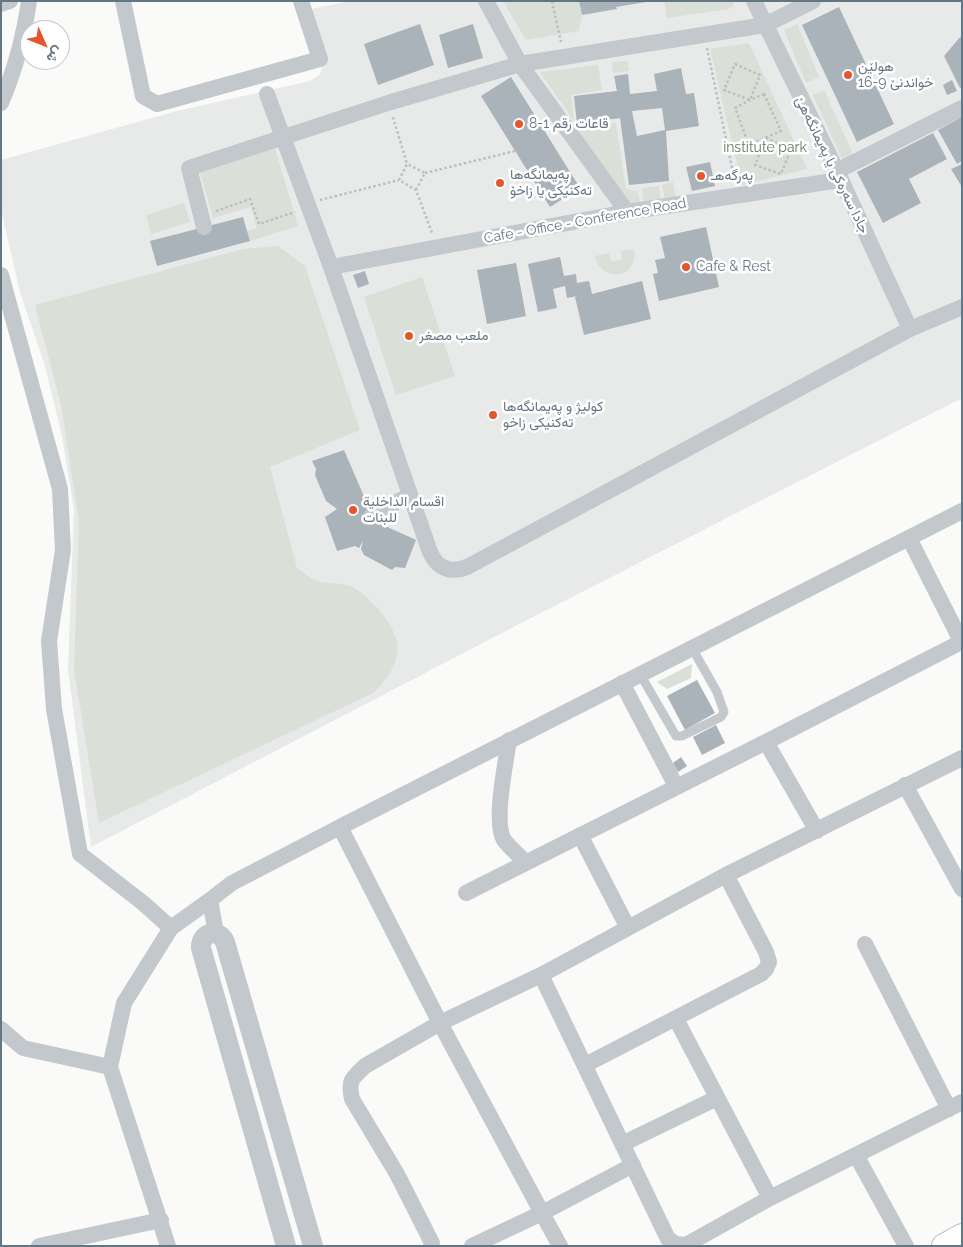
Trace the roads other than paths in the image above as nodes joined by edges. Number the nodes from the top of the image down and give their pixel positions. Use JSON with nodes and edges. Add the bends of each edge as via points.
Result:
{"nodes":[{"id":1,"x":10,"y":1,"type":"edge"},
{"id":2,"x":29,"y":1,"type":"edge"},
{"id":3,"x":123,"y":1,"type":"edge"},
{"id":4,"x":301,"y":1,"type":"edge"},
{"id":5,"x":486,"y":1,"type":"edge"},
{"id":6,"x":754,"y":1,"type":"edge"},
{"id":7,"x":813,"y":1,"type":"edge"},
{"id":8,"x":1,"y":4,"type":"edge"},
{"id":9,"x":765,"y":25,"type":"junction"},
{"id":10,"x":520,"y":64,"type":"junction"},
{"id":11,"x":267,"y":94,"type":"dead end"},
{"id":12,"x":1,"y":102,"type":"edge"},
{"id":13,"x":962,"y":108,"type":"edge"},
{"id":14,"x":282,"y":137,"type":"junction"},
{"id":15,"x":838,"y":176,"type":"junction"},
{"id":16,"x":627,"y":212,"type":"junction"},
{"id":17,"x":204,"y":227,"type":"dead end"},
{"id":18,"x":331,"y":267,"type":"junction"},
{"id":19,"x":1,"y":275,"type":"edge"},
{"id":20,"x":962,"y":307,"type":"edge"},
{"id":21,"x":910,"y":329,"type":"junction"},
{"id":22,"x":410,"y":495,"type":"junction"},
{"id":23,"x":962,"y":511,"type":"edge"},
{"id":24,"x":372,"y":516,"type":"dead end"},
{"id":25,"x":909,"y":538,"type":"junction"},
{"id":26,"x":962,"y":642,"type":"edge"},
{"id":27,"x":692,"y":648,"type":"junction"},
{"id":28,"x":640,"y":674,"type":"junction"},
{"id":29,"x":622,"y":684,"type":"junction"},
{"id":30,"x":509,"y":740,"type":"junction"},
{"id":31,"x":766,"y":742,"type":"junction"},
{"id":32,"x":962,"y":758,"type":"edge"},
{"id":33,"x":905,"y":785,"type":"junction"},
{"id":34,"x":676,"y":786,"type":"junction"},
{"id":35,"x":340,"y":827,"type":"junction"},
{"id":36,"x":817,"y":830,"type":"junction"},
{"id":37,"x":580,"y":835,"type":"junction"},
{"id":38,"x":525,"y":862,"type":"junction"},
{"id":39,"x":726,"y":875,"type":"junction"},
{"id":40,"x":962,"y":889,"type":"edge"},
{"id":41,"x":466,"y":892,"type":"dead end"},
{"id":42,"x":210,"y":900,"type":"junction"},
{"id":43,"x":171,"y":928,"type":"junction"},
{"id":44,"x":628,"y":928,"type":"junction"},
{"id":45,"x":216,"y":933,"type":"junction"},
{"id":46,"x":865,"y":944,"type":"dead end"},
{"id":47,"x":542,"y":975,"type":"junction"},
{"id":48,"x":676,"y":1018,"type":"junction"},
{"id":49,"x":440,"y":1023,"type":"junction"},
{"id":50,"x":1,"y":1029,"type":"edge"},
{"id":51,"x":585,"y":1065,"type":"junction"},
{"id":52,"x":110,"y":1067,"type":"junction"},
{"id":53,"x":717,"y":1098,"type":"junction"},
{"id":54,"x":956,"y":1106,"type":"edge"},
{"id":55,"x":622,"y":1144,"type":"junction"},
{"id":56,"x":856,"y":1155,"type":"junction"},
{"id":57,"x":633,"y":1164,"type":"junction"},
{"id":58,"x":770,"y":1198,"type":"junction"},
{"id":59,"x":542,"y":1213,"type":"junction"},
{"id":60,"x":161,"y":1220,"type":"junction"},
{"id":61,"x":962,"y":1236,"type":"edge"},
{"id":62,"x":61,"y":1244,"type":"edge"},
{"id":63,"x":676,"y":1245,"type":"edge"},
{"id":64,"x":39,"y":1246,"type":"edge"},
{"id":65,"x":168,"y":1246,"type":"edge"},
{"id":66,"x":286,"y":1246,"type":"edge"},
{"id":67,"x":313,"y":1246,"type":"edge"},
{"id":68,"x":431,"y":1246,"type":"edge"},
{"id":69,"x":472,"y":1246,"type":"edge"},
{"id":70,"x":560,"y":1246,"type":"edge"},
{"id":71,"x":906,"y":1246,"type":"edge"},
{"id":72,"x":944,"y":1246,"type":"edge"}],
"edges":[{"from":1,"to":8,"type":"street"},
{"from":2,"to":12,"type":"street","via":[[18,57]]},
{"from":3,"to":4,"type":"street","via":[[143,96],[157,104],[320,59]]},
{"from":5,"to":10,"type":"street"},
{"from":6,"to":9,"type":"street","name":"جادا سه‌ره‌كى يا په‌يمانگه‌هێ"},
{"from":7,"to":9,"type":"street"},
{"from":9,"to":10,"type":"street"},
{"from":9,"to":15,"type":"street","name":"جادا سه‌ره‌كى يا په‌يمانگه‌هێ"},
{"from":10,"to":14,"type":"street"},
{"from":10,"to":16,"type":"street"},
{"from":11,"to":14,"type":"street"},
{"from":13,"to":15,"type":"street","name":"Cafe - Office - Conference Road"},
{"from":14,"to":17,"type":"street","via":[[188,168]]},
{"from":14,"to":18,"type":"street"},
{"from":15,"to":16,"type":"street","name":"Cafe - Office - Conference Road","via":[[756,193]]},
{"from":15,"to":21,"type":"street","name":"جادا سه‌ره‌كى يا په‌يمانگه‌هێ"},
{"from":16,"to":18,"type":"street","name":"Cafe - Office - Conference Road"},
{"from":18,"to":22,"type":"street"},
{"from":19,"to":43,"type":"street","via":[[60,489],[62,550],[49,641],[54,709],[80,854]]},
{"from":20,"to":21,"type":"street"},
{"from":21,"to":22,"type":"street","via":[[461,569],[445,569],[433,559]]},
{"from":22,"to":24,"type":"street"},
{"from":23,"to":25,"type":"street"},
{"from":25,"to":26,"type":"street"},
{"from":25,"to":27,"type":"street"},
{"from":26,"to":31,"type":"street"},
{"from":27,"to":28,"type":"street"},
{"from":27,"to":28,"type":"lane","via":[[717,692],[724,712],[721,717],[676,736]]},
{"from":28,"to":29,"type":"street"},
{"from":29,"to":30,"type":"street"},
{"from":29,"to":34,"type":"street"},
{"from":30,"to":35,"type":"street"},
{"from":30,"to":38,"type":"street","via":[[500,821],[504,839]]},
{"from":31,"to":34,"type":"street"},
{"from":31,"to":36,"type":"street"},
{"from":32,"to":33,"type":"street"},
{"from":33,"to":36,"type":"street"},
{"from":33,"to":40,"type":"street"},
{"from":34,"to":37,"type":"street"},
{"from":35,"to":42,"type":"street","via":[[232,882]]},
{"from":35,"to":49,"type":"street"},
{"from":36,"to":39,"type":"street"},
{"from":37,"to":38,"type":"street"},
{"from":37,"to":44,"type":"street"},
{"from":38,"to":41,"type":"street"},
{"from":39,"to":44,"type":"street"},
{"from":39,"to":48,"type":"street","via":[[769,962],[761,974]]},
{"from":42,"to":43,"type":"street"},
{"from":42,"to":45,"type":"street"},
{"from":43,"to":52,"type":"street","via":[[124,1003]]},
{"from":44,"to":47,"type":"street"},
{"from":45,"to":66,"type":"street","via":[[204,936],[200,944]]},
{"from":45,"to":67,"type":"street","via":[[225,942]]},
{"from":46,"to":54,"type":"street"},
{"from":47,"to":49,"type":"street"},
{"from":47,"to":51,"type":"street"},
{"from":48,"to":51,"type":"street"},
{"from":48,"to":53,"type":"street"},
{"from":49,"to":59,"type":"street"},
{"from":49,"to":68,"type":"street","via":[[365,1066],[349,1086],[352,1100],[397,1174]]},
{"from":50,"to":52,"type":"street","via":[[23,1048]]},
{"from":51,"to":55,"type":"street"},
{"from":52,"to":60,"type":"street"},
{"from":53,"to":55,"type":"street"},
{"from":53,"to":58,"type":"street"},
{"from":54,"to":56,"type":"street"},
{"from":55,"to":57,"type":"street"},
{"from":56,"to":58,"type":"street"},
{"from":56,"to":71,"type":"street"},
{"from":57,"to":59,"type":"street"},
{"from":57,"to":63,"type":"street","via":[[668,1239]]},
{"from":58,"to":63,"type":"street","via":[[686,1245]]},
{"from":59,"to":69,"type":"street"},
{"from":59,"to":70,"type":"street"},
{"from":60,"to":62,"type":"street"},
{"from":60,"to":65,"type":"street"},
{"from":61,"to":72,"type":"main road"},
{"from":62,"to":64,"type":"street"}]}
